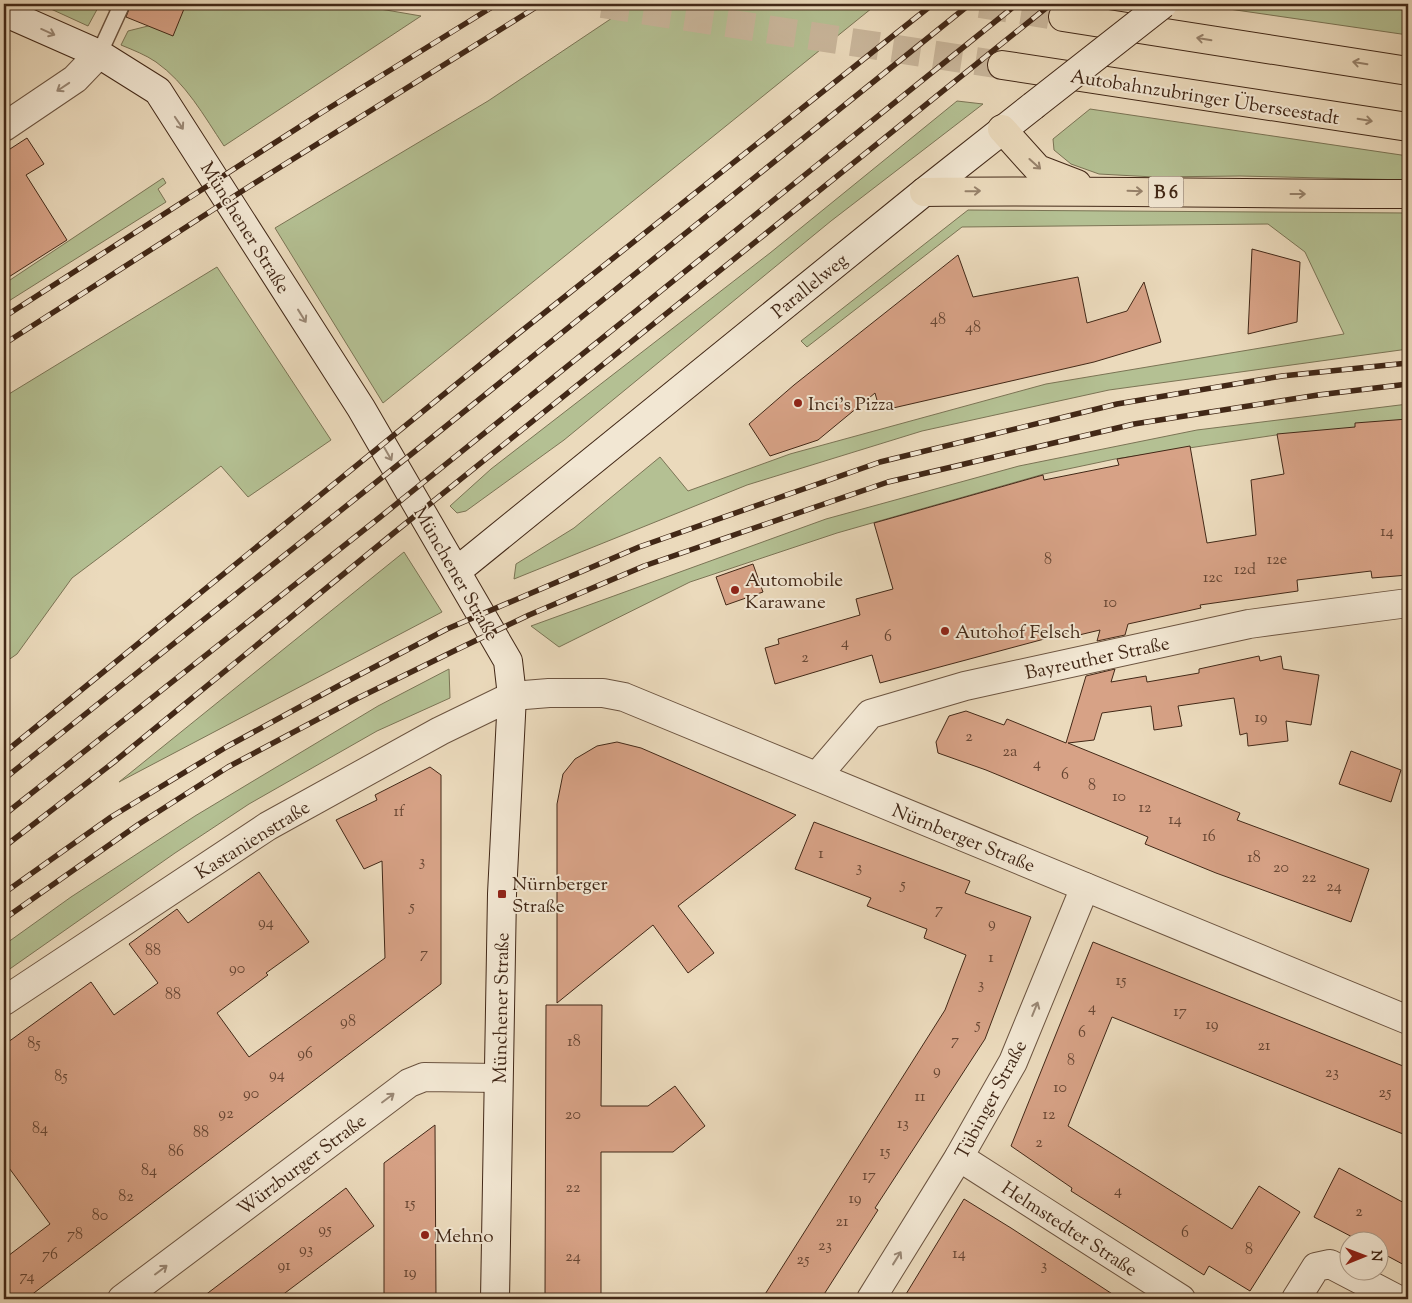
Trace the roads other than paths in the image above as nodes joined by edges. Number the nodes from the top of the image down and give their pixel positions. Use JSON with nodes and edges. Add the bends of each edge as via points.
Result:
{"nodes":[{"id":1,"x":122,"y":4,"type":"edge"},
{"id":2,"x":1163,"y":4,"type":"edge"},
{"id":3,"x":4,"y":12,"type":"edge"},
{"id":4,"x":1063,"y":16,"type":"tunnel mouth"},
{"id":5,"x":99,"y":54,"type":"junction"},
{"id":6,"x":1002,"y":65,"type":"tunnel mouth"},
{"id":7,"x":1408,"y":70,"type":"edge"},
{"id":8,"x":4,"y":126,"type":"edge"},
{"id":9,"x":1408,"y":127,"type":"edge"},
{"id":10,"x":1002,"y":129,"type":"junction"},
{"id":11,"x":1091,"y":190,"type":"junction"},
{"id":12,"x":924,"y":192,"type":"junction"},
{"id":13,"x":1408,"y":194,"type":"edge"},
{"id":14,"x":458,"y":570,"type":"junction"},
{"id":15,"x":1408,"y":603,"type":"edge"},
{"id":16,"x":512,"y":696,"type":"junction"},
{"id":17,"x":816,"y":776,"type":"junction"},
{"id":18,"x":1085,"y":888,"type":"junction"},
{"id":19,"x":4,"y":1001,"type":"edge"},
{"id":20,"x":1408,"y":1020,"type":"edge"},
{"id":21,"x":498,"y":1078,"type":"junction"},
{"id":22,"x":959,"y":1157,"type":"junction"},
{"id":23,"x":122,"y":1299,"type":"edge"},
{"id":24,"x":495,"y":1299,"type":"edge"},
{"id":25,"x":871,"y":1299,"type":"edge"},
{"id":26,"x":1181,"y":1299,"type":"edge"},
{"id":27,"x":1296,"y":1299,"type":"edge"},
{"id":28,"x":1397,"y":1299,"type":"edge"}],
"edges":[{"from":1,"to":5,"type":"lane"},
{"from":2,"to":10,"type":"street","name":"Parallelweg","bridge":true},
{"from":3,"to":5,"type":"street","name":"Münchener Straße","one_way":true},
{"from":7,"to":4,"type":"highway","one_way":true},
{"from":5,"to":8,"type":"street","one_way":true,"via":[[76,79]]},
{"from":5,"to":14,"type":"street","name":"Münchener Straße","one_way":true,"via":[[158,91],[361,408]]},
{"from":6,"to":9,"type":"highway","name":"Autobahnzubringer Überseestadt","one_way":true},
{"from":10,"to":11,"type":"highway","number":"B 6","one_way":true,"via":[[1038,169]]},
{"from":10,"to":12,"type":"street","name":"Parallelweg"},
{"from":12,"to":11,"type":"highway","number":"B 6","one_way":true},
{"from":11,"to":13,"type":"highway","number":"B 6","one_way":true},
{"from":12,"to":14,"type":"street","name":"Parallelweg"},
{"from":14,"to":16,"type":"street","name":"Münchener Straße","via":[[508,661]]},
{"from":15,"to":17,"type":"street","name":"Bayreuther Straße","via":[[1249,624],[965,686],[870,714]]},
{"from":16,"to":17,"type":"street","name":"Nürnberger Straße","via":[[603,693],[624,697]]},
{"from":16,"to":19,"type":"street","name":"Kastanienstraße","via":[[440,731],[268,826]]},
{"from":16,"to":21,"type":"street","name":"Münchener Straße"},
{"from":17,"to":18,"type":"street","name":"Nürnberger Straße"},
{"from":18,"to":20,"type":"street","name":"Nürnberger Straße"},
{"from":22,"to":18,"type":"street","name":"Tübinger Straße","one_way":true,"via":[[1013,1062]]},
{"from":23,"to":21,"type":"street","name":"Würzburger Straße","one_way":true,"via":[[409,1083],[424,1077]]},
{"from":21,"to":24,"type":"street","name":"Münchener Straße"},
{"from":25,"to":22,"type":"street","name":"Tübinger Straße","one_way":true},
{"from":22,"to":26,"type":"street","name":"Helmstedter Straße"},
{"from":27,"to":28,"type":"street","via":[[1316,1267],[1330,1264]]}]}
